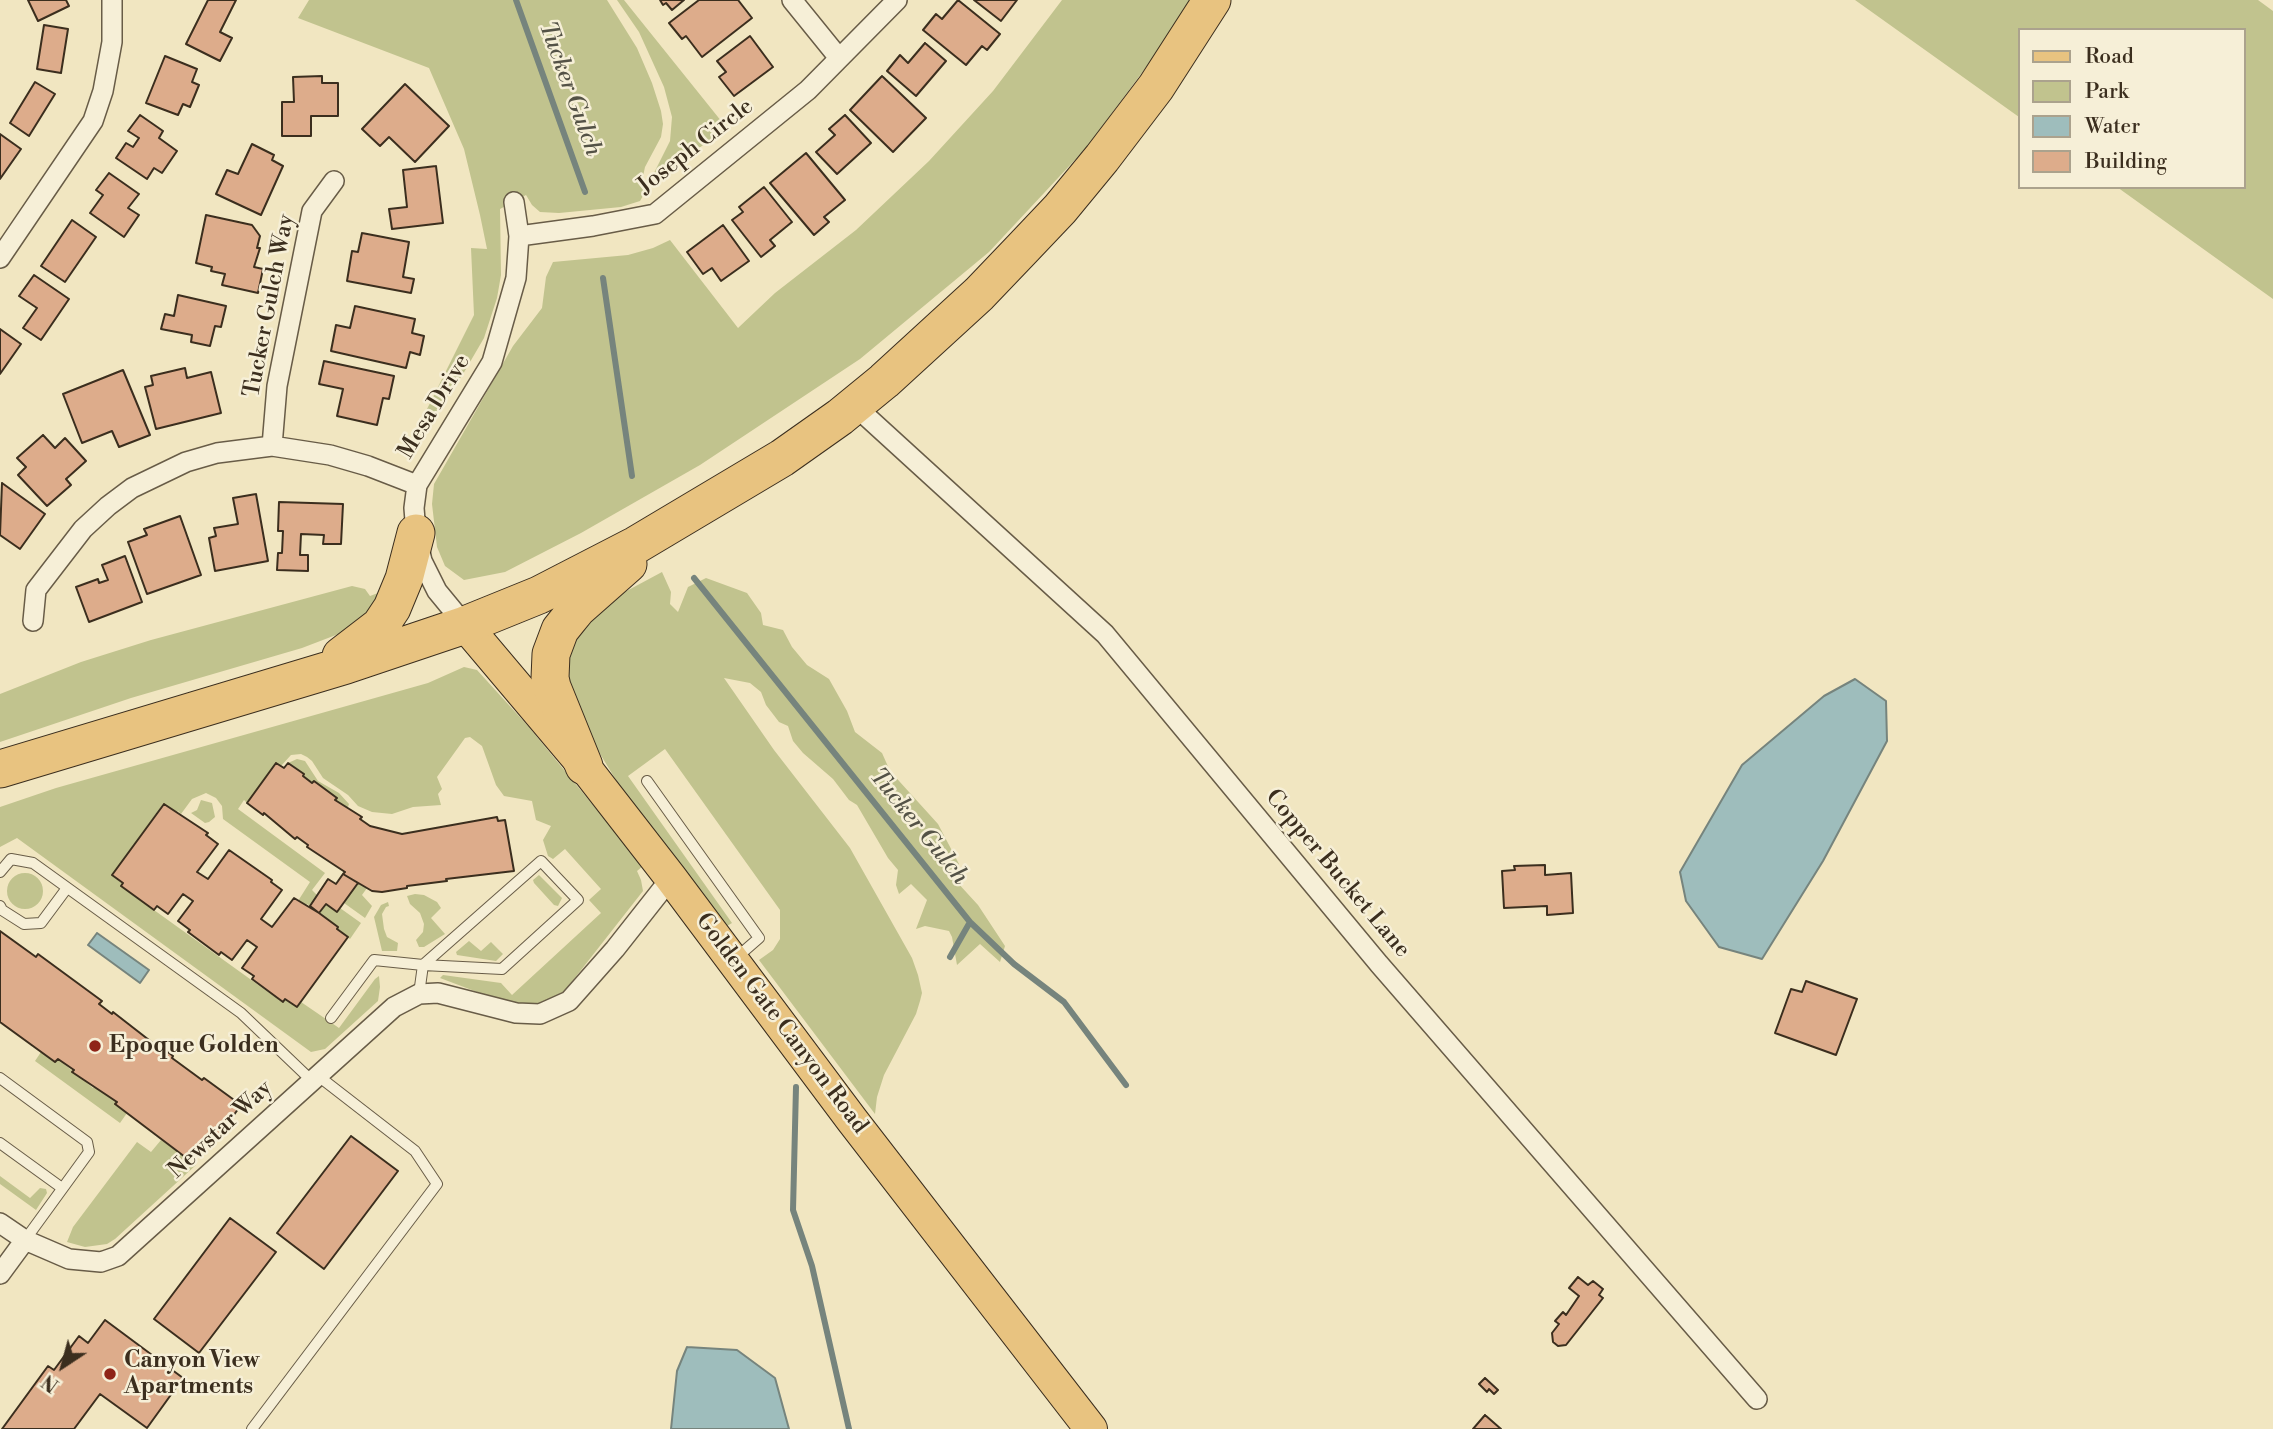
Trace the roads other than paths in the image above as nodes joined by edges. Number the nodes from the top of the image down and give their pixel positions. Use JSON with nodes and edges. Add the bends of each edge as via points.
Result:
{"nodes":[{"id":1,"x":112,"y":0,"type":"edge"},
{"id":2,"x":792,"y":0,"type":"edge"},
{"id":3,"x":897,"y":0,"type":"edge"},
{"id":4,"x":1212,"y":0,"type":"edge"},
{"id":5,"x":839,"y":58,"type":"junction"},
{"id":6,"x":334,"y":181,"type":"dead end"},
{"id":7,"x":514,"y":202,"type":"dead end"},
{"id":8,"x":519,"y":236,"type":"junction"},
{"id":9,"x":0,"y":258,"type":"edge"},
{"id":10,"x":854,"y":405,"type":"junction"},
{"id":11,"x":272,"y":446,"type":"junction"},
{"id":12,"x":416,"y":485,"type":"junction"},
{"id":13,"x":679,"y":520,"type":"junction"},
{"id":14,"x":416,"y":533,"type":"junction"},
{"id":15,"x":33,"y":621,"type":"dead end"},
{"id":16,"x":465,"y":625,"type":"junction"},
{"id":17,"x":320,"y":672,"type":"junction"},
{"id":18,"x":584,"y":766,"type":"junction"},
{"id":19,"x":0,"y":769,"type":"edge"},
{"id":20,"x":647,"y":781,"type":"dead end"},
{"id":21,"x":0,"y":872,"type":"edge"},
{"id":22,"x":671,"y":878,"type":"junction"},
{"id":23,"x":67,"y":888,"type":"junction"},
{"id":24,"x":0,"y":906,"type":"edge"},
{"id":25,"x":733,"y":960,"type":"junction"},
{"id":26,"x":423,"y":965,"type":"junction"},
{"id":27,"x":419,"y":994,"type":"junction"},
{"id":28,"x":331,"y":1018,"type":"dead end"},
{"id":29,"x":314,"y":1077,"type":"junction"},
{"id":30,"x":0,"y":1078,"type":"edge"},
{"id":31,"x":0,"y":1143,"type":"edge"},
{"id":32,"x":62,"y":1188,"type":"junction"},
{"id":33,"x":0,"y":1223,"type":"edge"},
{"id":34,"x":24,"y":1240,"type":"junction"},
{"id":35,"x":0,"y":1274,"type":"edge"},
{"id":36,"x":1756,"y":1399,"type":"dead end"},
{"id":37,"x":252,"y":1429,"type":"edge"},
{"id":38,"x":1091,"y":1429,"type":"edge"}],
"edges":[{"from":1,"to":9,"type":"street","via":[[112,42],[93,121]]},
{"from":2,"to":5,"type":"street"},
{"from":3,"to":5,"type":"street","name":"Joseph Circle"},
{"from":4,"to":10,"type":"highway","via":[[1156,87],[1060,209],[979,295]]},
{"from":5,"to":8,"type":"street","name":"Joseph Circle","via":[[808,90],[655,214]]},
{"from":6,"to":11,"type":"street","name":"Tucker Gulch Way","via":[[313,211],[277,386]]},
{"from":7,"to":8,"type":"street","name":"Mesa Drive"},
{"from":8,"to":12,"type":"street","name":"Mesa Drive","via":[[516,278],[492,362]]},
{"from":10,"to":13,"type":"highway","via":[[782,458]]},
{"from":10,"to":36,"type":"street","name":"Copper Bucket Lane","via":[[1105,634],[1379,964]]},
{"from":11,"to":12,"type":"street","via":[[330,455]]},
{"from":11,"to":15,"type":"street","via":[[186,462],[116,500],[83,529],[36,590]]},
{"from":12,"to":14,"type":"street","name":"Mesa Drive"},
{"from":13,"to":16,"type":"highway","via":[[539,595]]},
{"from":13,"to":18,"type":"highway","via":[[577,609],[555,642],[550,678]]},
{"from":14,"to":16,"type":"street","name":"Mesa Drive","via":[[422,561],[437,591]]},
{"from":14,"to":17,"type":"highway","via":[[404,579],[385,619]]},
{"from":16,"to":17,"type":"highway"},
{"from":16,"to":18,"type":"main road","name":"Golden Gate Canyon Road"},
{"from":17,"to":19,"type":"highway"},
{"from":18,"to":22,"type":"main road","name":"Golden Gate Canyon Road"},
{"from":20,"to":25,"type":"lane","via":[[759,938]]},
{"from":21,"to":23,"type":"lane","via":[[11,859],[33,863]]},
{"from":22,"to":25,"type":"main road","name":"Golden Gate Canyon Road"},
{"from":22,"to":27,"type":"street","via":[[569,1001],[540,1014],[516,1013],[438,993]]},
{"from":23,"to":24,"type":"lane","via":[[41,923],[24,924]]},
{"from":23,"to":29,"type":"lane","via":[[241,1013]]},
{"from":25,"to":38,"type":"main road","name":"Golden Gate Canyon Road"},
{"from":26,"to":26,"type":"lane","via":[[541,861],[578,900],[502,969]]},
{"from":26,"to":27,"type":"lane"},
{"from":26,"to":28,"type":"lane","via":[[374,960]]},
{"from":27,"to":29,"type":"street","name":"Newstar Way","via":[[394,1007]]},
{"from":29,"to":34,"type":"street","name":"Newstar Way","via":[[118,1256],[101,1262],[69,1259]]},
{"from":29,"to":37,"type":"lane","via":[[415,1151],[436,1184]]},
{"from":30,"to":32,"type":"lane","via":[[86,1142],[89,1152]]},
{"from":31,"to":32,"type":"lane"},
{"from":32,"to":34,"type":"lane"},
{"from":33,"to":34,"type":"street","name":"Newstar Way"},
{"from":34,"to":35,"type":"street"}]}
